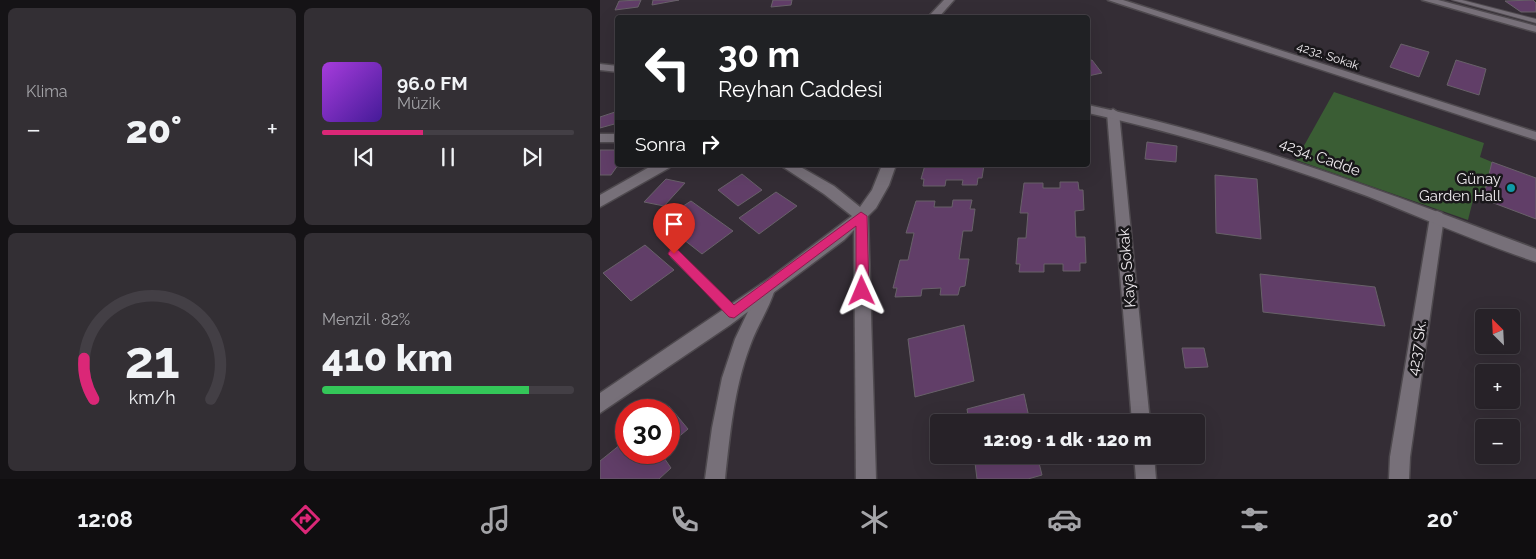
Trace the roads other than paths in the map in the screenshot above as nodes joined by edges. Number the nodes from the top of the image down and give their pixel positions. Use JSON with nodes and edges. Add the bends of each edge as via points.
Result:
{"nodes":[{"id":1,"x":949,"y":0,"type":"edge"},
{"id":2,"x":1113,"y":0,"type":"edge"},
{"id":3,"x":1427,"y":0,"type":"edge"},
{"id":4,"x":1455,"y":0,"type":"edge"},
{"id":5,"x":935,"y":15,"type":"edge"},
{"id":6,"x":1536,"y":21,"type":"edge"},
{"id":7,"x":1536,"y":29,"type":"edge"},
{"id":8,"x":600,"y":67,"type":"edge"},
{"id":9,"x":615,"y":69,"type":"edge"},
{"id":10,"x":1090,"y":109,"type":"edge"},
{"id":11,"x":1113,"y":114,"type":"junction"},
{"id":12,"x":1536,"y":136,"type":"edge"},
{"id":13,"x":600,"y":138,"type":"edge"},
{"id":14,"x":615,"y":138,"type":"edge"},
{"id":15,"x":661,"y":167,"type":"edge"},
{"id":16,"x":790,"y":167,"type":"edge"},
{"id":17,"x":888,"y":167,"type":"edge"},
{"id":18,"x":600,"y":202,"type":"edge"},
{"id":19,"x":861,"y":216,"type":"junction"},
{"id":20,"x":1437,"y":217,"type":"junction"},
{"id":21,"x":674,"y":254,"type":"dead end"},
{"id":22,"x":1536,"y":256,"type":"edge"},
{"id":23,"x":767,"y":289,"type":"junction"},
{"id":24,"x":734,"y":313,"type":"junction"},
{"id":25,"x":600,"y":404,"type":"edge"},
{"id":26,"x":1140,"y":414,"type":"edge"},
{"id":27,"x":1145,"y":464,"type":"edge"},
{"id":28,"x":715,"y":479,"type":"edge"},
{"id":29,"x":866,"y":479,"type":"edge"},
{"id":30,"x":1146,"y":479,"type":"edge"},
{"id":31,"x":1399,"y":479,"type":"edge"}],
"edges":[{"from":1,"to":5,"type":"street"},
{"from":2,"to":12,"type":"street","name":"4232. Sokak"},
{"from":3,"to":7,"type":"street"},
{"from":4,"to":6,"type":"lane"},
{"from":8,"to":9,"type":"street"},
{"from":10,"to":11,"type":"street","name":"4234. Cadde"},
{"from":11,"to":20,"type":"street","name":"4234. Cadde","via":[[1208,136]]},
{"from":11,"to":26,"type":"street","name":"Kaya Sokak"},
{"from":13,"to":14,"type":"street"},
{"from":15,"to":18,"type":"street"},
{"from":16,"to":19,"type":"street","via":[[829,190]]},
{"from":17,"to":19,"type":"street","via":[[880,189]]},
{"from":19,"to":23,"type":"street"},
{"from":19,"to":29,"type":"street"},
{"from":20,"to":22,"type":"street","name":"4234. Cadde"},
{"from":20,"to":31,"type":"street","name":"4237 Sk."},
{"from":21,"to":24,"type":"lane"},
{"from":23,"to":24,"type":"street"},
{"from":23,"to":28,"type":"street","via":[[763,304],[741,344],[726,400]]},
{"from":24,"to":25,"type":"street"},
{"from":27,"to":30,"type":"street"}]}
